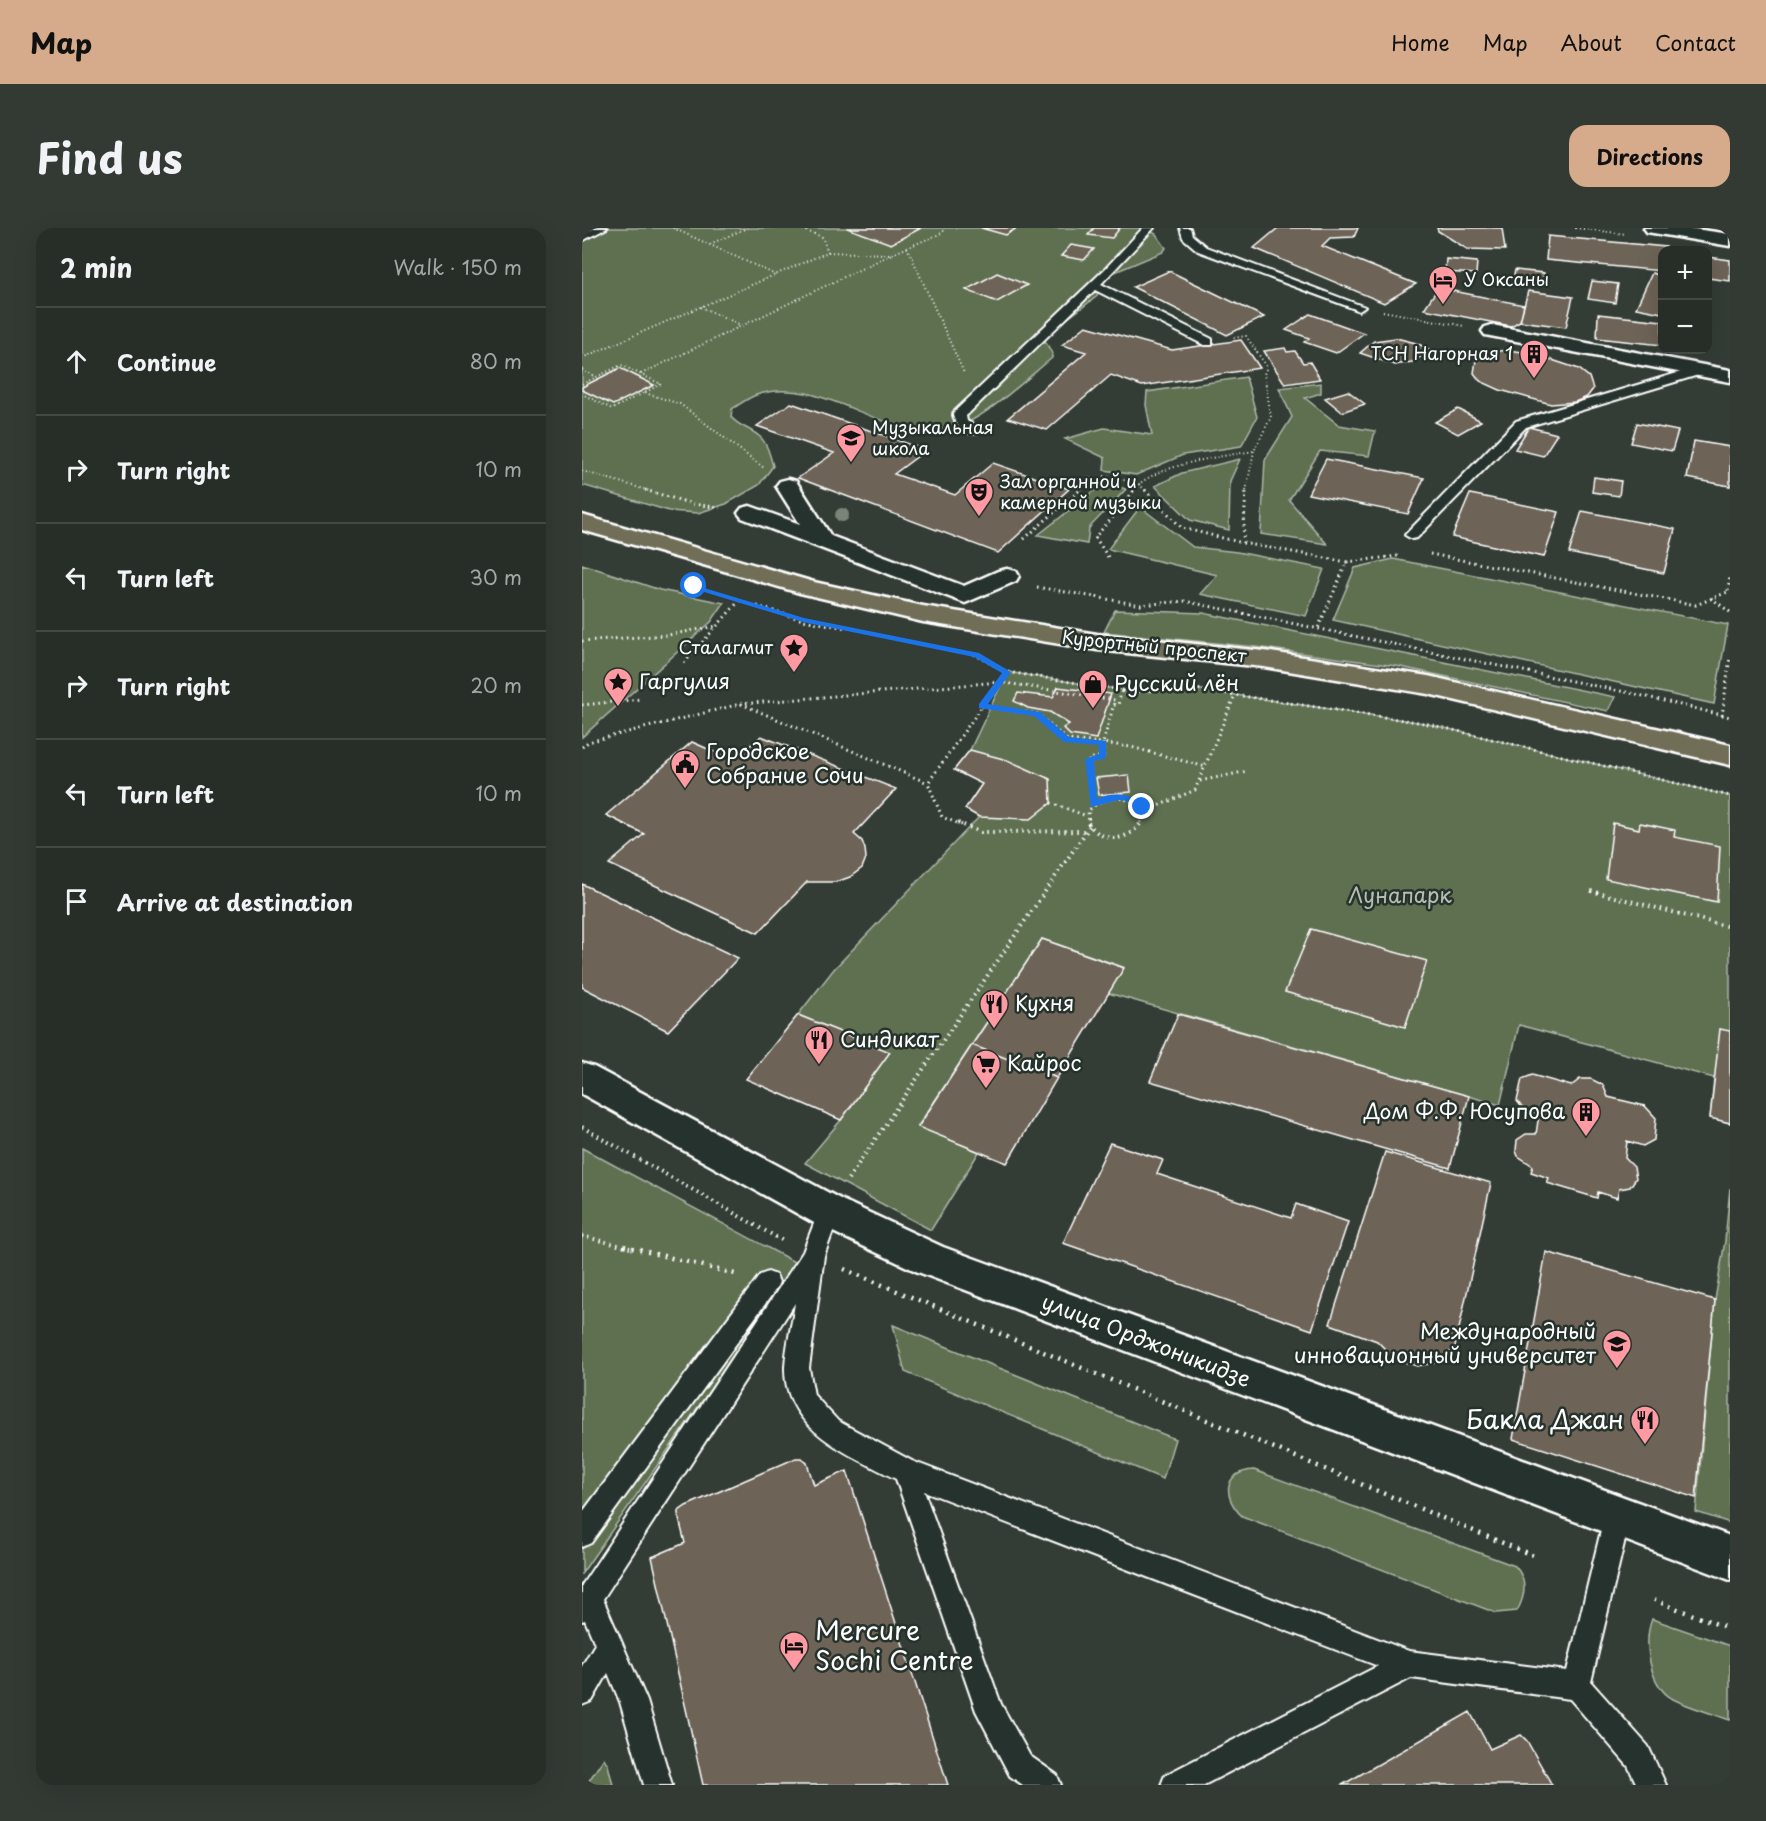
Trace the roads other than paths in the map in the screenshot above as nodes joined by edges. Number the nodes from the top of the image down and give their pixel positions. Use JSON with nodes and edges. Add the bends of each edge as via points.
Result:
{"nodes":[{"id":1,"x":602,"y":228,"type":"edge"},
{"id":2,"x":1149,"y":228,"type":"edge"},
{"id":3,"x":1185,"y":228,"type":"edge"},
{"id":4,"x":1653,"y":228,"type":"edge"},
{"id":5,"x":1698,"y":232,"type":"edge"},
{"id":6,"x":582,"y":238,"type":"edge"},
{"id":7,"x":1730,"y":240,"type":"edge"},
{"id":8,"x":1094,"y":285,"type":"junction"},
{"id":9,"x":1359,"y":306,"type":"road end"},
{"id":10,"x":1482,"y":329,"type":"road end"},
{"id":11,"x":1208,"y":342,"type":"road end"},
{"id":12,"x":1701,"y":370,"type":"junction"},
{"id":13,"x":1730,"y":376,"type":"edge"},
{"id":14,"x":973,"y":430,"type":"dead end"},
{"id":15,"x":788,"y":486,"type":"road end"},
{"id":16,"x":750,"y":513,"type":"road end"},
{"id":17,"x":582,"y":522,"type":"edge"},
{"id":18,"x":1412,"y":535,"type":"dead end"},
{"id":19,"x":822,"y":540,"type":"junction"},
{"id":20,"x":1007,"y":576,"type":"road end"},
{"id":21,"x":1730,"y":755,"type":"edge"},
{"id":22,"x":582,"y":1077,"type":"edge"},
{"id":23,"x":837,"y":1198,"type":"junction"},
{"id":24,"x":813,"y":1256,"type":"junction"},
{"id":25,"x":768,"y":1282,"type":"road end"},
{"id":26,"x":905,"y":1471,"type":"junction"},
{"id":27,"x":1617,"y":1518,"type":"junction"},
{"id":28,"x":582,"y":1534,"type":"edge"},
{"id":29,"x":1730,"y":1558,"type":"edge"},
{"id":30,"x":585,"y":1603,"type":"edge"},
{"id":31,"x":609,"y":1646,"type":"junction"},
{"id":32,"x":1409,"y":1664,"type":"junction"},
{"id":33,"x":1576,"y":1686,"type":"junction"},
{"id":34,"x":582,"y":1691,"type":"edge"},
{"id":35,"x":658,"y":1785,"type":"edge"},
{"id":36,"x":1047,"y":1785,"type":"edge"},
{"id":37,"x":1175,"y":1785,"type":"edge"},
{"id":38,"x":1652,"y":1785,"type":"edge"}],
"edges":[{"from":1,"to":6,"type":"lane"},
{"from":2,"to":8,"type":"lane"},
{"from":3,"to":9,"type":"lane","via":[[1186,236],[1202,249]]},
{"from":4,"to":5,"type":"street"},
{"from":5,"to":7,"type":"street"},
{"from":8,"to":11,"type":"lane"},
{"from":8,"to":14,"type":"lane","via":[[959,415],[961,423]]},
{"from":10,"to":12,"type":"street"},
{"from":12,"to":13,"type":"street"},
{"from":12,"to":18,"type":"lane","via":[[1521,424]]},
{"from":15,"to":19,"type":"street"},
{"from":16,"to":19,"type":"street"},
{"from":17,"to":21,"type":"main road","name":"Курортный проспект","via":[[809,588],[922,614],[1097,642],[1264,659],[1428,685]]},
{"from":19,"to":20,"type":"street","via":[[966,595]]},
{"from":22,"to":23,"type":"street","name":"улица Орджоникидзе"},
{"from":23,"to":24,"type":"lane"},
{"from":23,"to":27,"type":"street","name":"улица Орджоникидзе","via":[[931,1260]]},
{"from":24,"to":26,"type":"lane","via":[[797,1368],[803,1401],[829,1429]]},
{"from":24,"to":30,"type":"lane"},
{"from":25,"to":28,"type":"lane"},
{"from":26,"to":32,"type":"lane"},
{"from":26,"to":36,"type":"lane","via":[[990,1711],[1020,1766]]},
{"from":27,"to":29,"type":"street","name":"улица Орджоникидзе"},
{"from":27,"to":33,"type":"lane"},
{"from":30,"to":31,"type":"lane"},
{"from":31,"to":34,"type":"lane"},
{"from":31,"to":35,"type":"lane","via":[[633,1701]]},
{"from":32,"to":33,"type":"lane"},
{"from":32,"to":37,"type":"lane"},
{"from":33,"to":38,"type":"lane","via":[[1638,1756]]}]}
